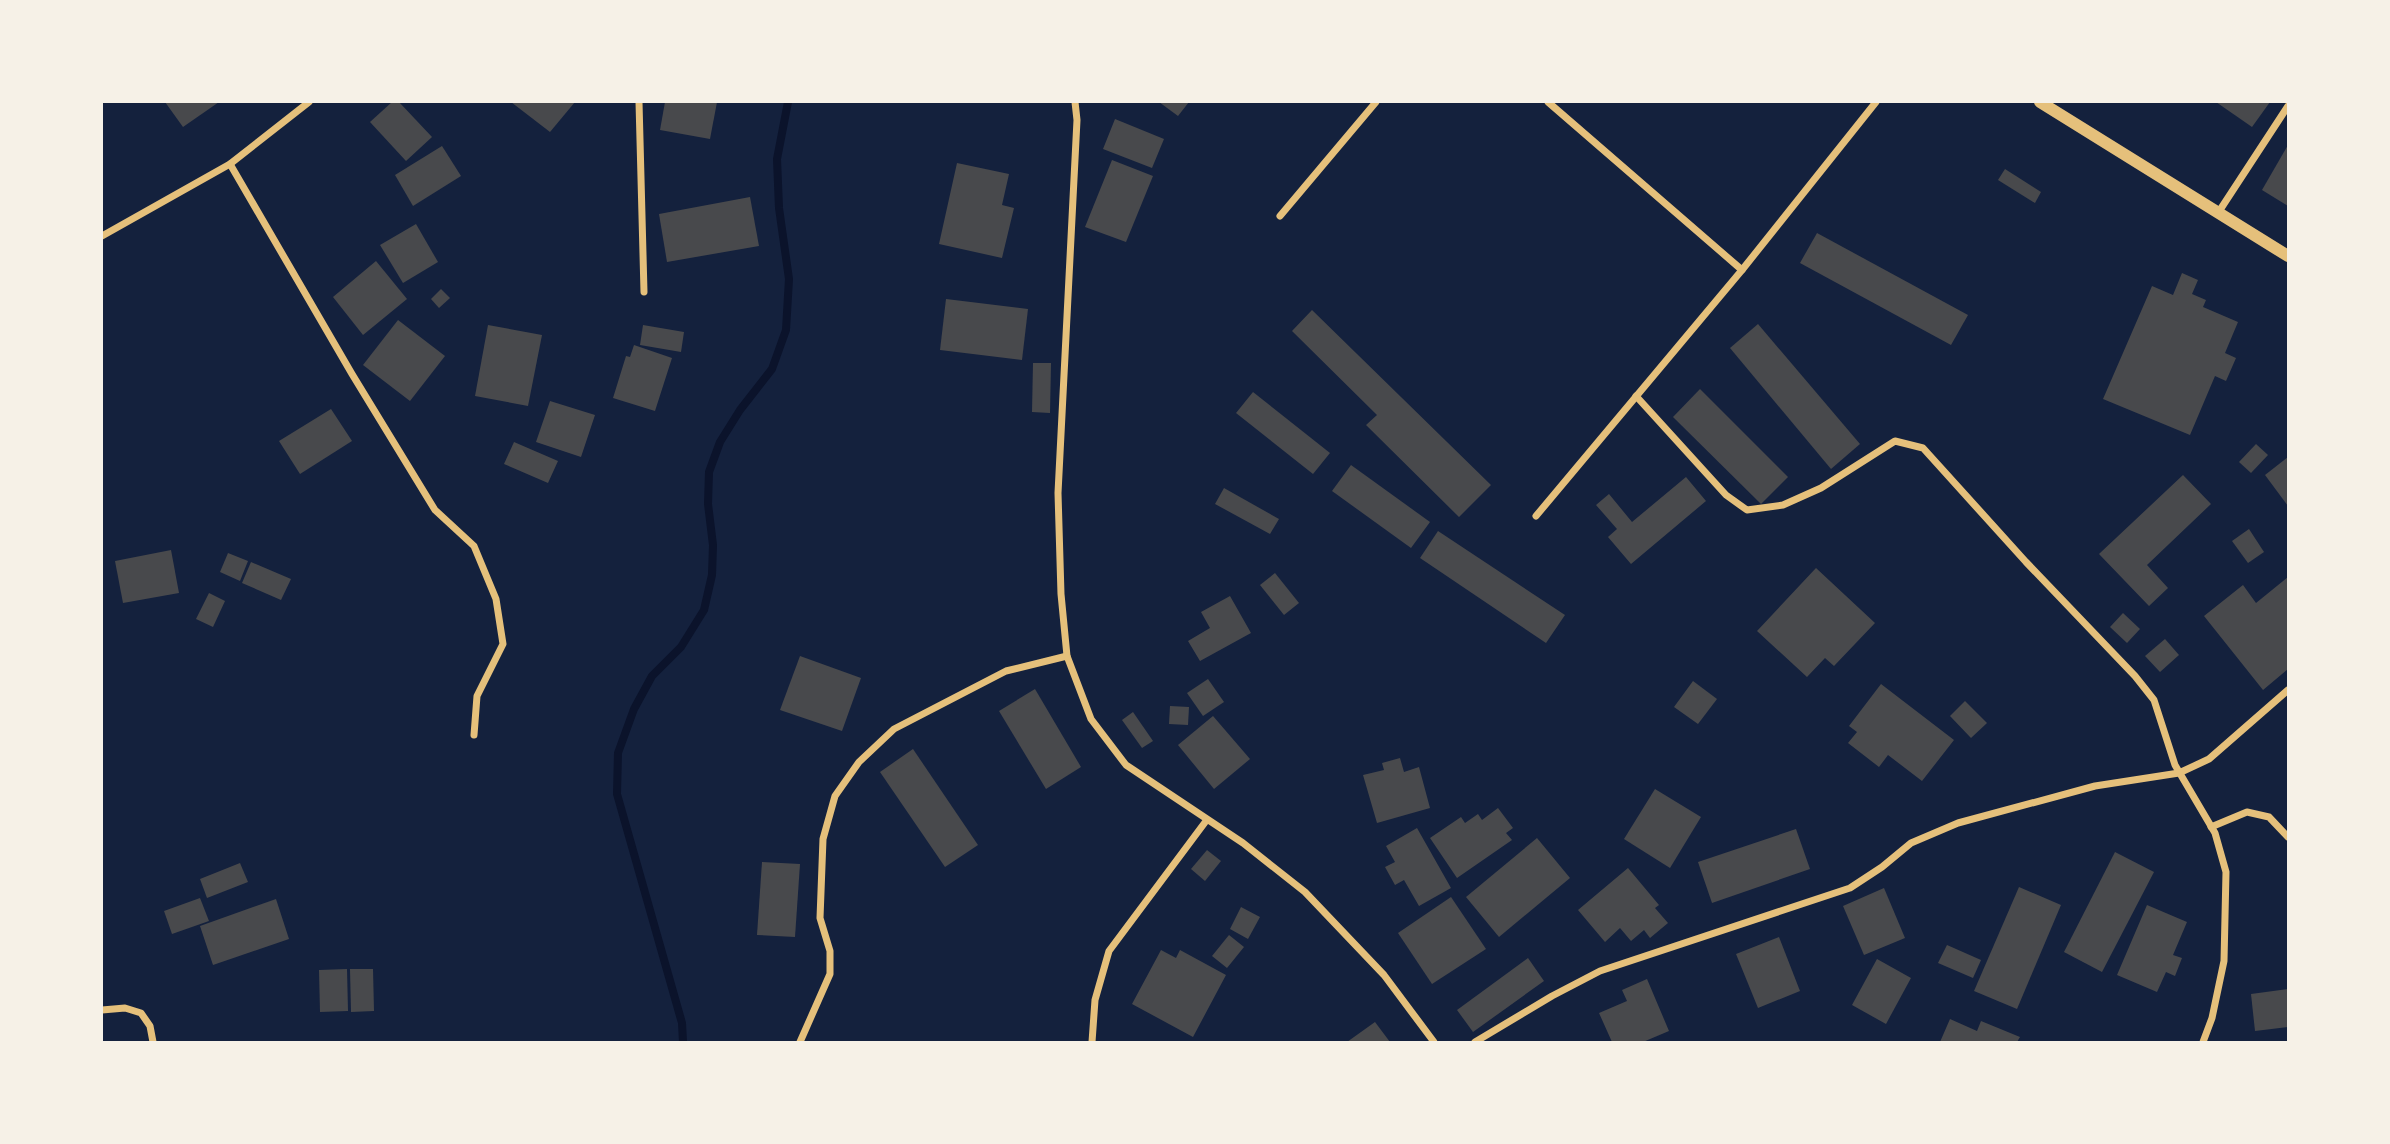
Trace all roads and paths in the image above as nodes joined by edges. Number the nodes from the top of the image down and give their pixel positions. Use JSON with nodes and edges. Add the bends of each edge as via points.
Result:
{"nodes":[{"id":1,"x":309,"y":102,"type":"edge"},
{"id":2,"x":639,"y":102,"type":"edge"},
{"id":3,"x":1076,"y":102,"type":"edge"},
{"id":4,"x":1376,"y":102,"type":"edge"},
{"id":5,"x":1548,"y":102,"type":"edge"},
{"id":6,"x":1876,"y":102,"type":"edge"},
{"id":7,"x":2040,"y":102,"type":"edge"},
{"id":8,"x":2288,"y":106,"type":"edge"},
{"id":9,"x":230,"y":164,"type":"junction"},
{"id":10,"x":2218,"y":214,"type":"junction"},
{"id":11,"x":1280,"y":216,"type":"dead end"},
{"id":12,"x":102,"y":236,"type":"edge"},
{"id":13,"x":2288,"y":256,"type":"edge"},
{"id":14,"x":1742,"y":270,"type":"junction"},
{"id":15,"x":644,"y":292,"type":"dead end"},
{"id":16,"x":1636,"y":396,"type":"junction"},
{"id":17,"x":1536,"y":516,"type":"dead end"},
{"id":18,"x":1068,"y":656,"type":"junction"},
{"id":19,"x":2288,"y":690,"type":"edge"},
{"id":20,"x":474,"y":734,"type":"dead end"},
{"id":21,"x":2179,"y":773,"type":"junction"},
{"id":22,"x":1206,"y":821,"type":"junction"},
{"id":23,"x":2211,"y":827,"type":"junction"},
{"id":24,"x":2288,"y":837,"type":"edge"},
{"id":25,"x":102,"y":1010,"type":"edge"},
{"id":26,"x":153,"y":1042,"type":"edge"},
{"id":27,"x":800,"y":1042,"type":"edge"},
{"id":28,"x":1092,"y":1042,"type":"edge"},
{"id":29,"x":1434,"y":1042,"type":"edge"},
{"id":30,"x":1475,"y":1042,"type":"edge"},
{"id":31,"x":2203,"y":1042,"type":"edge"}],
"edges":[{"from":1,"to":9,"type":"street"},
{"from":2,"to":15,"type":"street"},
{"from":3,"to":18,"type":"street","via":[[1058,493]]},
{"from":4,"to":11,"type":"street"},
{"from":5,"to":14,"type":"street"},
{"from":6,"to":14,"type":"street"},
{"from":7,"to":10,"type":"street"},
{"from":8,"to":10,"type":"street"},
{"from":9,"to":12,"type":"street"},
{"from":9,"to":20,"type":"street","via":[[435,510],[474,546],[496,599],[503,644],[477,696]]},
{"from":10,"to":13,"type":"street"},
{"from":14,"to":16,"type":"street"},
{"from":16,"to":17,"type":"street"},
{"from":16,"to":21,"type":"street","via":[[1726,495],[1747,510],[1783,505],[1821,488],[1895,440],[1923,448],[2154,700]]},
{"from":18,"to":22,"type":"street","via":[[1091,719],[1126,765]]},
{"from":18,"to":27,"type":"street","via":[[1006,671],[894,729],[859,762],[835,796],[822,838],[820,918],[830,951],[830,974]]},
{"from":19,"to":21,"type":"street","via":[[2209,759]]},
{"from":21,"to":23,"type":"street"},
{"from":21,"to":30,"type":"street","via":[[2095,786],[1958,823],[1911,843],[1850,888],[1600,971]]},
{"from":22,"to":28,"type":"street","via":[[1109,951],[1095,1000]]},
{"from":22,"to":29,"type":"street","via":[[1304,892],[1384,975]]},
{"from":23,"to":24,"type":"street","via":[[2247,812],[2269,817]]},
{"from":23,"to":31,"type":"street","via":[[2225,872],[2224,961]]},
{"from":25,"to":26,"type":"street","via":[[125,1008],[141,1013]]}]}
